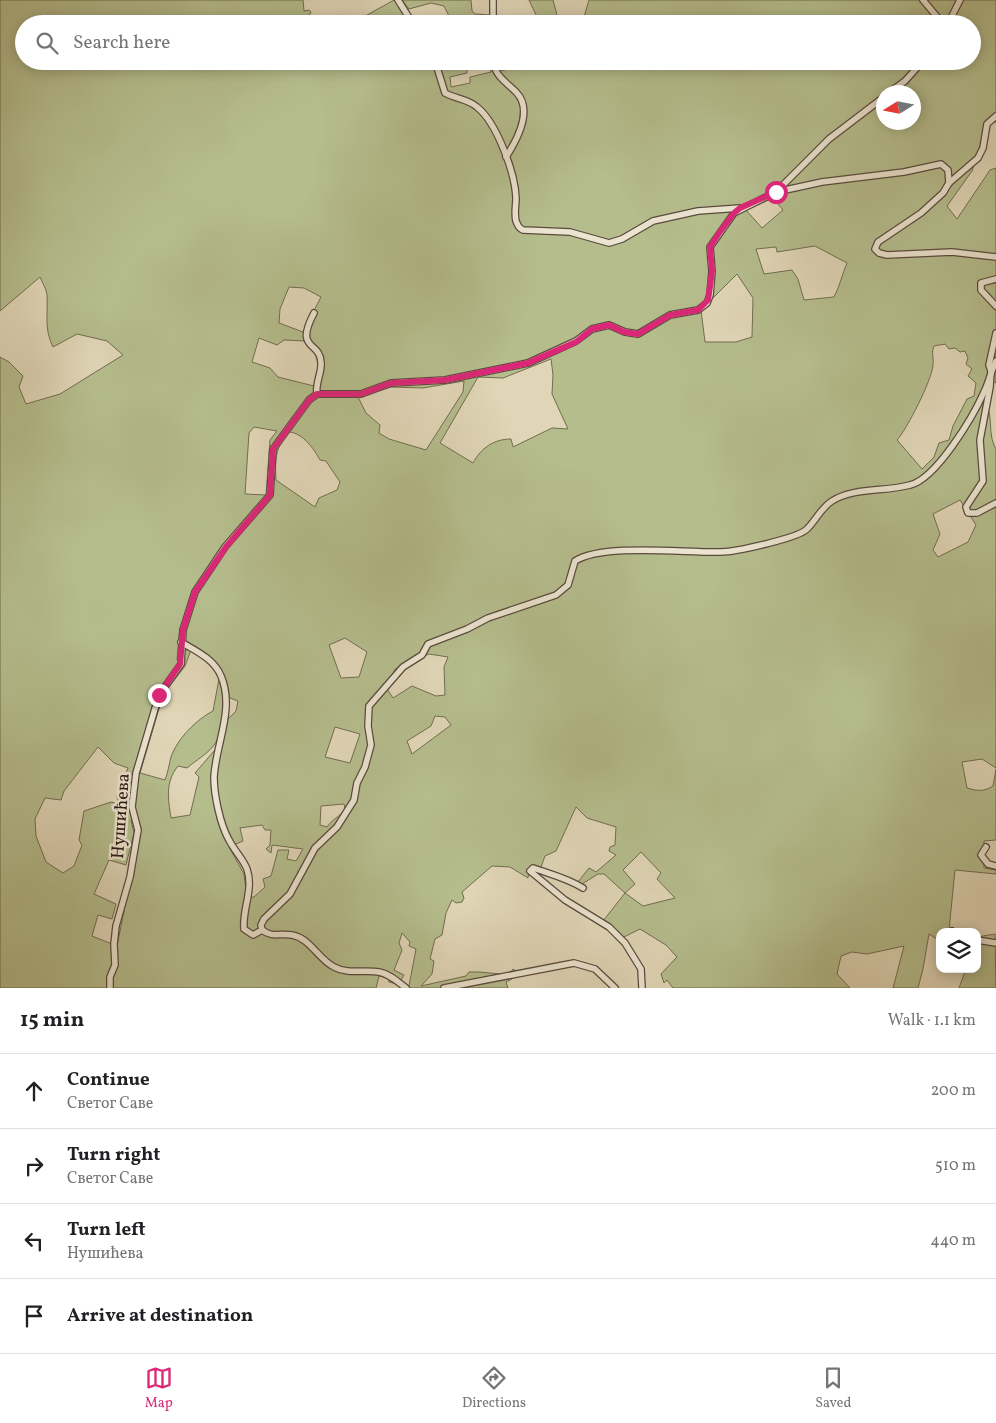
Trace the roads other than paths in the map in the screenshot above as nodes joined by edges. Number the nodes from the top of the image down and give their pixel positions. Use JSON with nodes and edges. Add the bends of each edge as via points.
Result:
{"nodes":[{"id":1,"x":398,"y":0,"type":"edge"},
{"id":2,"x":493,"y":0,"type":"edge"},
{"id":3,"x":923,"y":0,"type":"edge"},
{"id":4,"x":960,"y":0,"type":"edge"},
{"id":5,"x":407,"y":15,"type":"edge"},
{"id":6,"x":492,"y":15,"type":"edge"},
{"id":7,"x":936,"y":15,"type":"edge"},
{"id":8,"x":952,"y":15,"type":"edge"},
{"id":9,"x":438,"y":70,"type":"edge"},
{"id":10,"x":495,"y":70,"type":"edge"},
{"id":11,"x":915,"y":70,"type":"edge"},
{"id":12,"x":900,"y":85,"type":"edge"},
{"id":13,"x":876,"y":103,"type":"edge"},
{"id":14,"x":996,"y":116,"type":"edge"},
{"id":15,"x":506,"y":157,"type":"junction"},
{"id":16,"x":949,"y":183,"type":"junction"},
{"id":17,"x":776,"y":192,"type":"junction"},
{"id":18,"x":740,"y":208,"type":"junction"},
{"id":19,"x":996,"y":257,"type":"edge"},
{"id":20,"x":996,"y":279,"type":"edge"},
{"id":21,"x":996,"y":306,"type":"edge"},
{"id":22,"x":314,"y":313,"type":"dead end"},
{"id":23,"x":996,"y":333,"type":"edge"},
{"id":24,"x":996,"y":361,"type":"edge"},
{"id":25,"x":991,"y":371,"type":"junction"},
{"id":26,"x":317,"y":394,"type":"junction"},
{"id":27,"x":996,"y":503,"type":"edge"},
{"id":28,"x":181,"y":642,"type":"junction"},
{"id":29,"x":986,"y":847,"type":"dead end"},
{"id":30,"x":996,"y":866,"type":"edge"},
{"id":31,"x":583,"y":888,"type":"dead end"},
{"id":32,"x":262,"y":930,"type":"junction"},
{"id":33,"x":981,"y":941,"type":"edge"},
{"id":34,"x":996,"y":943,"type":"edge"},
{"id":35,"x":110,"y":988,"type":"edge"},
{"id":36,"x":406,"y":988,"type":"edge"},
{"id":37,"x":444,"y":988,"type":"edge"},
{"id":38,"x":616,"y":988,"type":"edge"},
{"id":39,"x":642,"y":988,"type":"edge"}],
"edges":[{"from":1,"to":5,"type":"street"},
{"from":2,"to":6,"type":"street"},
{"from":3,"to":7,"type":"street"},
{"from":4,"to":8,"type":"street"},
{"from":9,"to":15,"type":"street","via":[[446,93],[478,107],[497,133]]},
{"from":10,"to":15,"type":"street","via":[[518,94],[523,105],[524,116],[518,139]]},
{"from":11,"to":12,"type":"street"},
{"from":13,"to":17,"type":"street","via":[[829,138]]},
{"from":14,"to":16,"type":"street","via":[[987,124],[978,158]]},
{"from":15,"to":18,"type":"street","via":[[516,197],[516,219],[520,228],[526,231],[570,232],[610,243],[653,222],[698,211]]},
{"from":16,"to":17,"type":"street","via":[[948,170],[936,164]]},
{"from":16,"to":19,"type":"street","via":[[943,193],[878,242],[875,249],[878,253],[887,254],[952,252]]},
{"from":17,"to":18,"type":"street"},
{"from":18,"to":26,"type":"street","via":[[710,247],[710,296],[698,310],[670,315],[638,334],[609,325],[592,329],[576,342],[528,363],[445,380],[391,383],[361,394]]},
{"from":20,"to":21,"type":"street","via":[[981,283],[981,290]]},
{"from":22,"to":26,"type":"street","via":[[306,333],[308,343],[321,362]]},
{"from":23,"to":25,"type":"street","via":[[989,365]]},
{"from":24,"to":25,"type":"street"},
{"from":25,"to":27,"type":"street","via":[[980,440],[983,480],[966,507],[968,514],[973,514]]},
{"from":25,"to":32,"type":"street","via":[[967,425],[937,465],[912,485],[851,493],[833,500],[807,529],[793,538],[723,552],[613,551],[586,554],[575,561],[568,585],[556,595],[488,618],[428,644],[422,655],[403,667],[369,706],[371,745],[354,800],[337,827],[315,848],[290,894],[264,919],[260,925]]},
{"from":26,"to":28,"type":"street","name":"Нушићева","via":[[273,449],[270,495],[226,547],[195,592]]},
{"from":28,"to":32,"type":"street","via":[[213,663],[226,690],[227,707],[214,777],[227,837],[250,880],[244,929],[253,935]]},
{"from":28,"to":35,"type":"street","name":"Нушићева","via":[[180,664],[159,695],[136,773],[132,806],[138,830],[130,877],[116,926],[115,965]]},
{"from":29,"to":30,"type":"street","via":[[981,855],[983,860]]},
{"from":31,"to":39,"type":"street","via":[[556,875],[533,868],[530,870],[565,900],[621,938],[641,969]]},
{"from":32,"to":36,"type":"street","via":[[269,935],[292,935],[304,941],[335,967],[356,973],[378,972]]},
{"from":33,"to":34,"type":"street"},
{"from":37,"to":38,"type":"street","via":[[574,963],[595,969]]}]}
